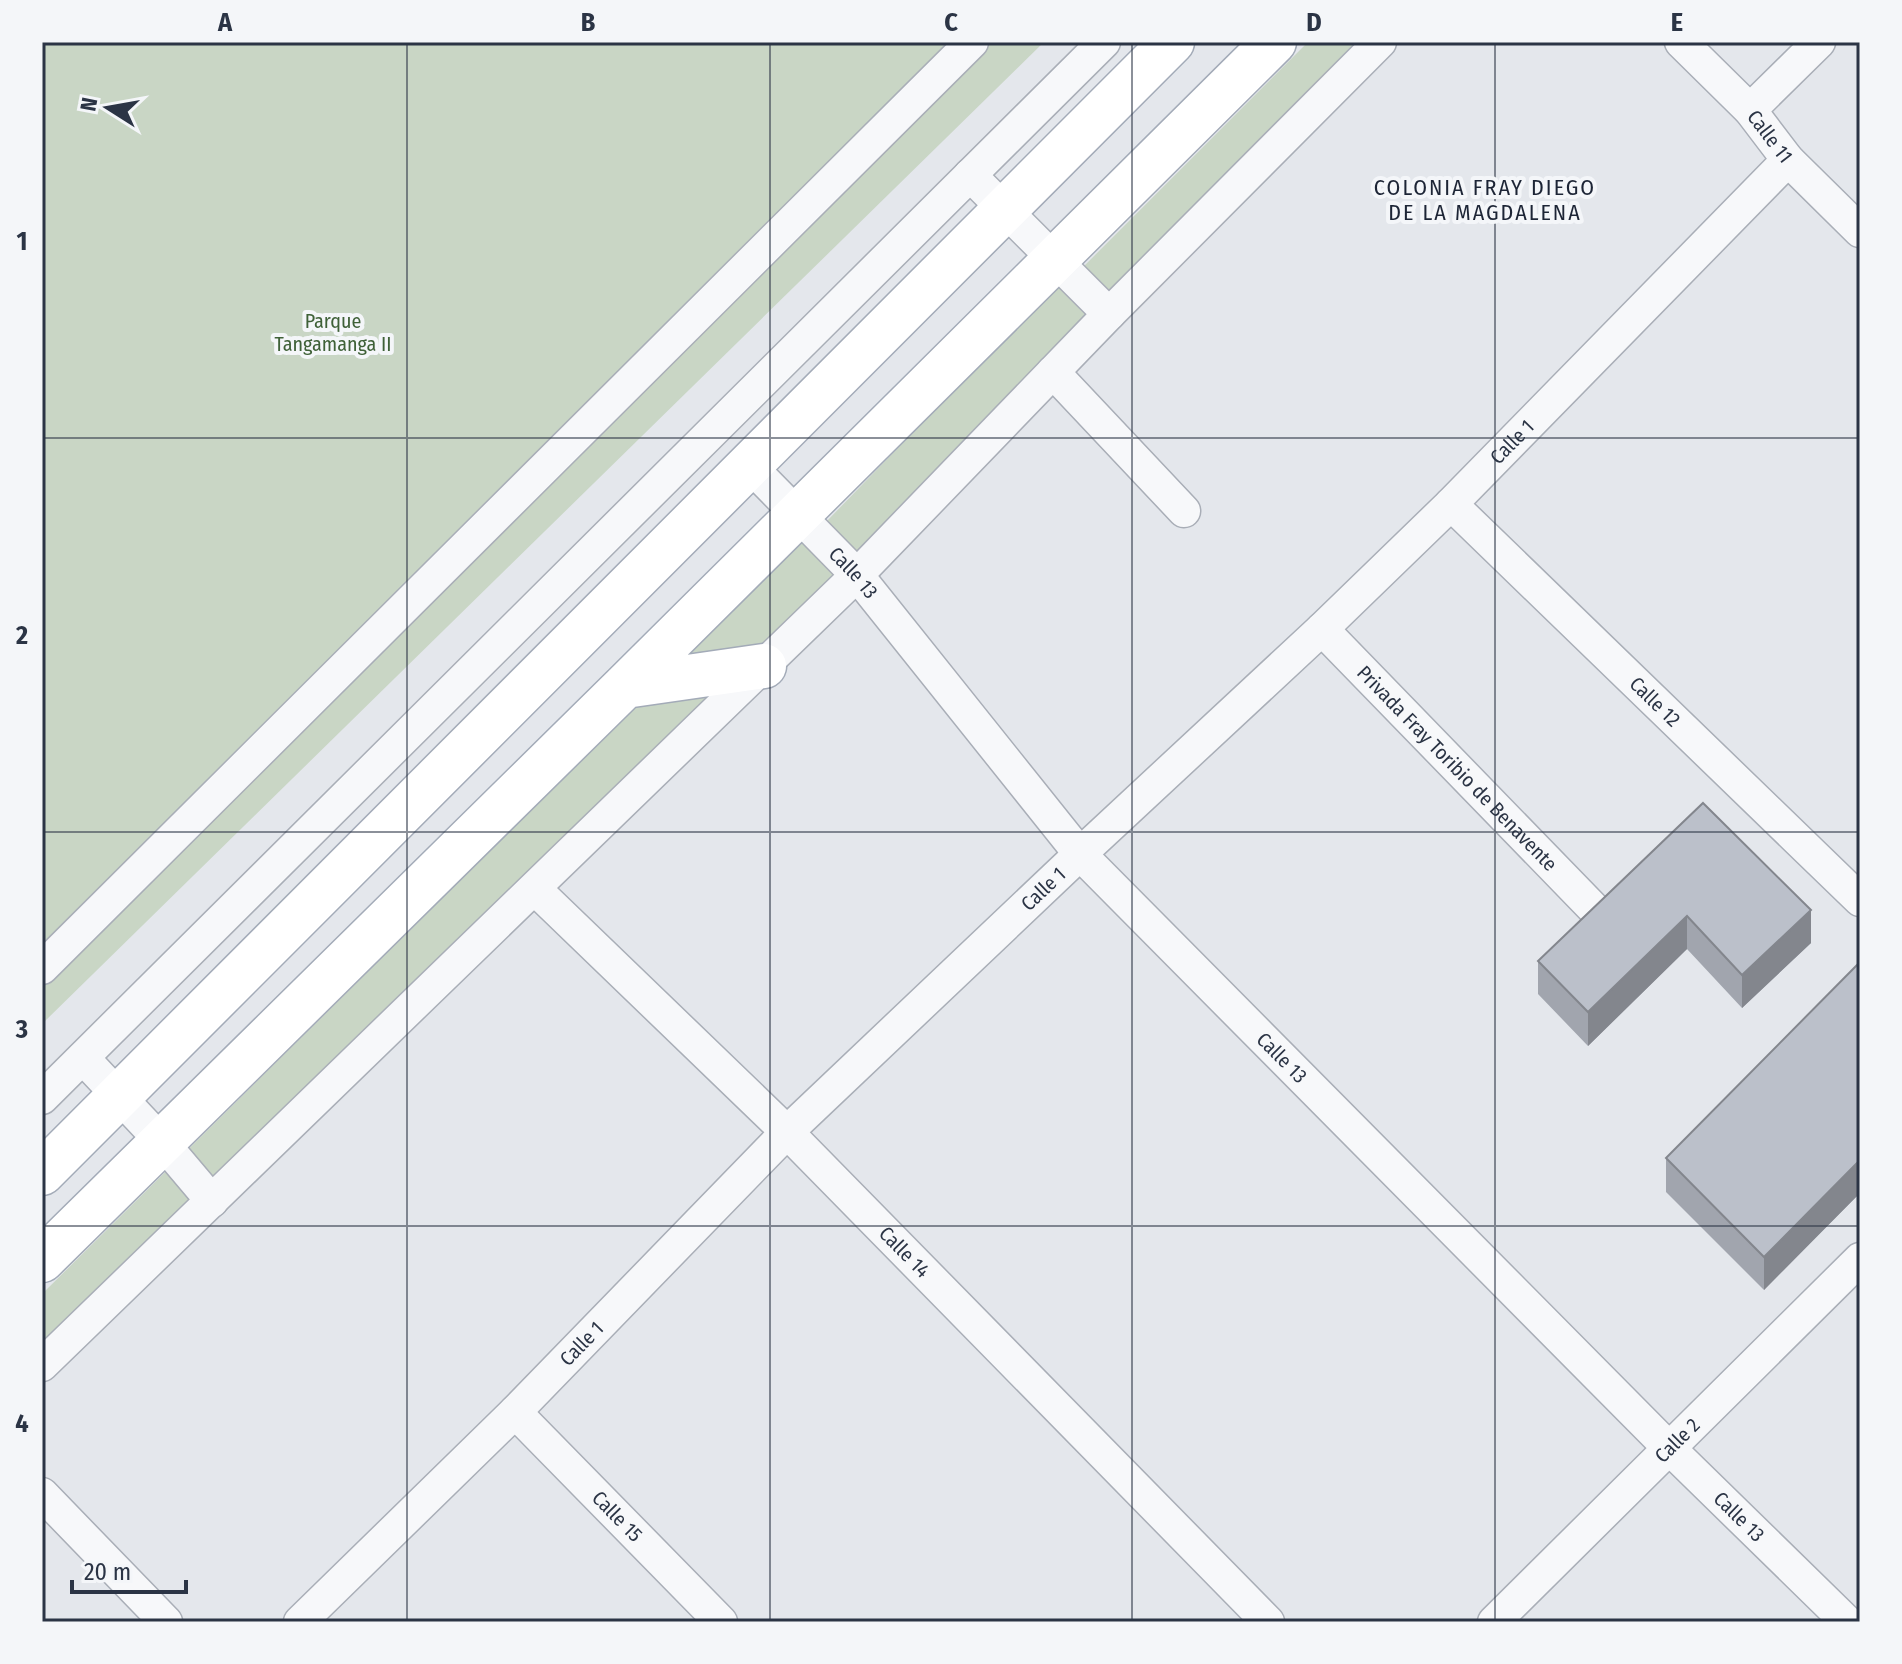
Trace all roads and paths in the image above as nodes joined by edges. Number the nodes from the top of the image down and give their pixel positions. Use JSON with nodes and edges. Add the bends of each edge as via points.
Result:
{"nodes":[{"id":1,"x":972,"y":42,"type":"edge"},
{"id":2,"x":1104,"y":42,"type":"edge"},
{"id":3,"x":1172,"y":42,"type":"edge"},
{"id":4,"x":1274,"y":42,"type":"edge"},
{"id":5,"x":1380,"y":42,"type":"edge"},
{"id":6,"x":1681,"y":42,"type":"edge"},
{"id":7,"x":1819,"y":42,"type":"edge"},
{"id":8,"x":1750,"y":110,"type":"junction"},
{"id":9,"x":1788,"y":160,"type":"junction"},
{"id":10,"x":970,"y":175,"type":"junction"},
{"id":11,"x":1005,"y":210,"type":"junction"},
{"id":12,"x":1860,"y":231,"type":"edge"},
{"id":13,"x":1055,"y":259,"type":"junction"},
{"id":14,"x":1109,"y":314,"type":"junction"},
{"id":15,"x":1053,"y":372,"type":"junction"},
{"id":16,"x":749,"y":465,"type":"junction"},
{"id":17,"x":1451,"y":504,"type":"junction"},
{"id":18,"x":1184,"y":511,"type":"dead end"},
{"id":19,"x":798,"y":515,"type":"junction"},
{"id":20,"x":857,"y":575,"type":"junction"},
{"id":21,"x":1322,"y":629,"type":"junction"},
{"id":22,"x":764,"y":666,"type":"junction"},
{"id":23,"x":625,"y":686,"type":"junction"},
{"id":24,"x":1080,"y":854,"type":"junction"},
{"id":25,"x":535,"y":889,"type":"junction"},
{"id":26,"x":1860,"y":900,"type":"edge"},
{"id":27,"x":1593,"y":908,"type":"edge"},
{"id":28,"x":42,"y":968,"type":"edge"},
{"id":29,"x":83,"y":1058,"type":"junction"},
{"id":30,"x":119,"y":1096,"type":"junction"},
{"id":31,"x":42,"y":1098,"type":"edge"},
{"id":32,"x":787,"y":1132,"type":"junction"},
{"id":33,"x":163,"y":1143,"type":"junction"},
{"id":34,"x":42,"y":1173,"type":"edge"},
{"id":35,"x":212,"y":1201,"type":"junction"},
{"id":36,"x":1860,"y":1259,"type":"edge"},
{"id":37,"x":42,"y":1260,"type":"edge"},
{"id":38,"x":42,"y":1365,"type":"edge"},
{"id":39,"x":515,"y":1412,"type":"junction"},
{"id":40,"x":1668,"y":1447,"type":"junction"},
{"id":41,"x":42,"y":1494,"type":"edge"},
{"id":42,"x":166,"y":1622,"type":"edge"},
{"id":43,"x":300,"y":1622,"type":"edge"},
{"id":44,"x":721,"y":1622,"type":"edge"},
{"id":45,"x":1268,"y":1622,"type":"edge"},
{"id":46,"x":1494,"y":1622,"type":"edge"},
{"id":47,"x":1847,"y":1622,"type":"edge"}],
"edges":[{"from":1,"to":28,"type":"street"},
{"from":2,"to":10,"type":"street"},
{"from":3,"to":11,"type":"main road"},
{"from":4,"to":13,"type":"main road"},
{"from":5,"to":14,"type":"street"},
{"from":6,"to":8,"type":"street","name":"Calle 11"},
{"from":7,"to":8,"type":"street"},
{"from":8,"to":9,"type":"street","name":"Calle 11"},
{"from":9,"to":12,"type":"street","name":"Calle 11"},
{"from":9,"to":17,"type":"street","name":"Calle 1"},
{"from":10,"to":11,"type":"street"},
{"from":10,"to":29,"type":"street"},
{"from":11,"to":13,"type":"street"},
{"from":11,"to":16,"type":"main road"},
{"from":13,"to":14,"type":"street"},
{"from":13,"to":19,"type":"main road"},
{"from":14,"to":15,"type":"street"},
{"from":15,"to":18,"type":"street"},
{"from":15,"to":20,"type":"street"},
{"from":16,"to":19,"type":"street","name":"Calle 13"},
{"from":16,"to":30,"type":"main road"},
{"from":17,"to":21,"type":"street","name":"Calle 1"},
{"from":17,"to":26,"type":"street","name":"Calle 12"},
{"from":19,"to":20,"type":"street","name":"Calle 13"},
{"from":19,"to":23,"type":"main road"},
{"from":20,"to":22,"type":"street"},
{"from":20,"to":24,"type":"street","name":"Calle 13"},
{"from":21,"to":24,"type":"street","name":"Calle 1"},
{"from":21,"to":27,"type":"street","name":"Privada Fray Toribio de Benavente"},
{"from":22,"to":23,"type":"main road"},
{"from":22,"to":25,"type":"street"},
{"from":23,"to":33,"type":"main road"},
{"from":24,"to":32,"type":"street","name":"Calle 1"},
{"from":24,"to":40,"type":"street","name":"Calle 13"},
{"from":25,"to":32,"type":"street","name":"Calle 14"},
{"from":25,"to":35,"type":"street"},
{"from":29,"to":30,"type":"street"},
{"from":29,"to":31,"type":"street"},
{"from":30,"to":33,"type":"street"},
{"from":30,"to":34,"type":"main road"},
{"from":32,"to":39,"type":"street","name":"Calle 1"},
{"from":32,"to":45,"type":"street","name":"Calle 14"},
{"from":33,"to":35,"type":"street"},
{"from":33,"to":37,"type":"main road"},
{"from":35,"to":38,"type":"street"},
{"from":36,"to":40,"type":"street","name":"Calle 2"},
{"from":39,"to":43,"type":"street","name":"Calle 1"},
{"from":39,"to":44,"type":"street","name":"Calle 15"},
{"from":40,"to":46,"type":"street","name":"Calle 2"},
{"from":40,"to":47,"type":"street","name":"Calle 13"},
{"from":41,"to":42,"type":"street"}]}
